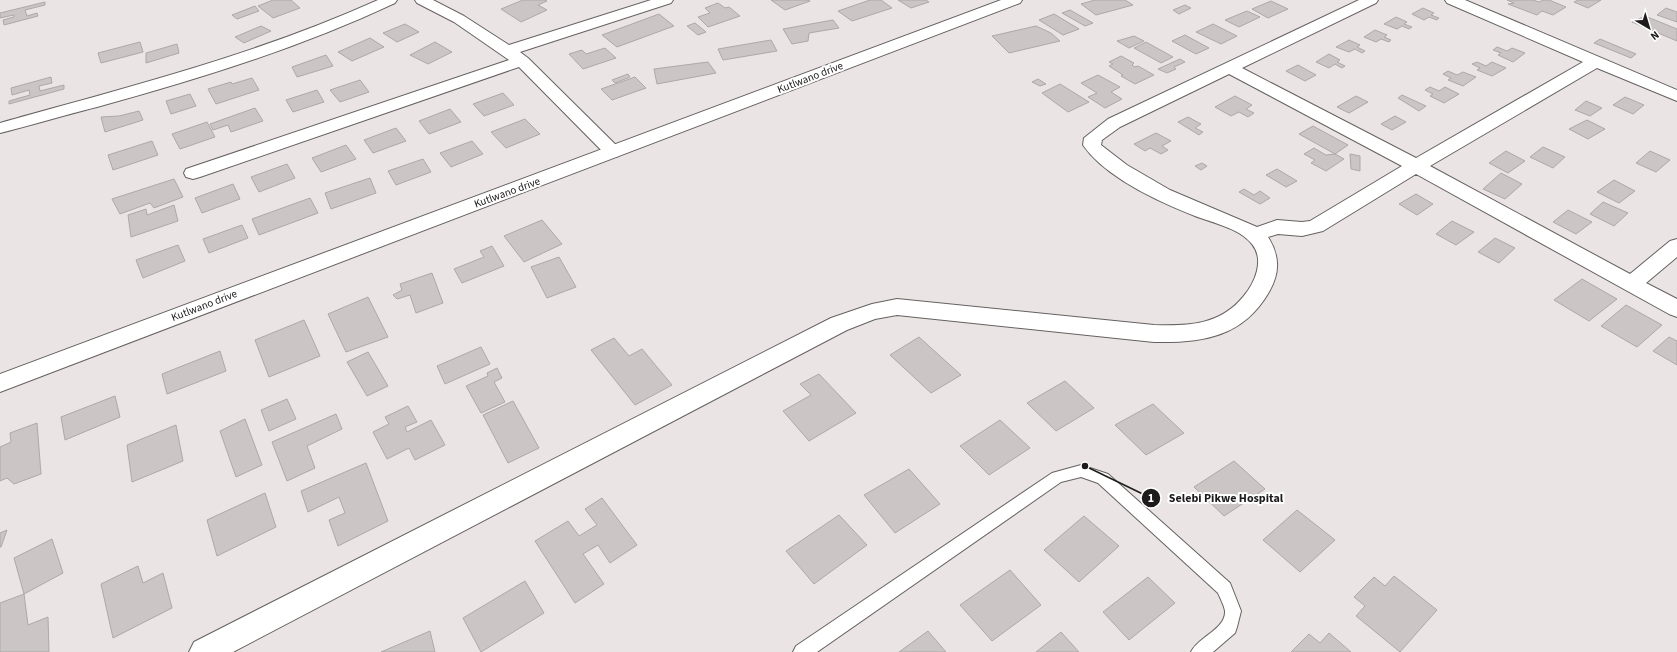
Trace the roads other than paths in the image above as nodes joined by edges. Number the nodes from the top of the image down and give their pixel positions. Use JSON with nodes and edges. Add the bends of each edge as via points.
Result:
{"nodes":[{"id":1,"x":390,"y":0,"type":"edge"},
{"id":2,"x":422,"y":0,"type":"edge"},
{"id":3,"x":666,"y":0,"type":"edge"},
{"id":4,"x":1015,"y":0,"type":"edge"},
{"id":5,"x":1372,"y":0,"type":"edge"},
{"id":6,"x":1452,"y":0,"type":"edge"},
{"id":7,"x":508,"y":51,"type":"junction"},
{"id":8,"x":522,"y":61,"type":"junction"},
{"id":9,"x":1595,"y":62,"type":"junction"},
{"id":10,"x":1230,"y":68,"type":"junction"},
{"id":11,"x":1674,"y":91,"type":"edge"},
{"id":12,"x":0,"y":128,"type":"edge"},
{"id":13,"x":613,"y":152,"type":"junction"},
{"id":14,"x":1416,"y":166,"type":"junction"},
{"id":15,"x":193,"y":173,"type":"dead end"},
{"id":16,"x":1255,"y":235,"type":"junction"},
{"id":17,"x":1677,"y":246,"type":"edge"},
{"id":18,"x":1631,"y":284,"type":"junction"},
{"id":19,"x":1677,"y":309,"type":"edge"},
{"id":20,"x":0,"y":383,"type":"edge"},
{"id":21,"x":204,"y":652,"type":"edge"},
{"id":22,"x":802,"y":652,"type":"edge"},
{"id":23,"x":1200,"y":652,"type":"edge"}],
"edges":[{"from":1,"to":12,"type":"street","via":[[269,50]]},
{"from":2,"to":7,"type":"street","via":[[459,19]]},
{"from":3,"to":7,"type":"street"},
{"from":4,"to":13,"type":"street","name":"Kutlwano drive"},
{"from":5,"to":10,"type":"street"},
{"from":6,"to":9,"type":"street"},
{"from":7,"to":8,"type":"street"},
{"from":8,"to":13,"type":"street"},
{"from":8,"to":15,"type":"street"},
{"from":9,"to":11,"type":"street"},
{"from":9,"to":14,"type":"street"},
{"from":10,"to":14,"type":"street"},
{"from":10,"to":16,"type":"street","via":[[1114,123],[1093,138],[1092,145],[1098,154],[1170,199]]},
{"from":13,"to":20,"type":"street","name":"Kutlwano drive"},
{"from":14,"to":16,"type":"street","via":[[1316,226],[1302,229],[1277,227]]},
{"from":14,"to":18,"type":"street"},
{"from":16,"to":21,"type":"street","via":[[1263,245],[1268,260],[1268,274],[1257,296],[1243,311],[1218,327],[1196,333],[1175,333],[1117,330],[897,307],[872,312],[832,328]]},
{"from":17,"to":18,"type":"street"},
{"from":18,"to":19,"type":"street"},
{"from":22,"to":23,"type":"lane","via":[[1057,477],[1081,471],[1103,478],[1224,588],[1233,611],[1229,627]]}]}
